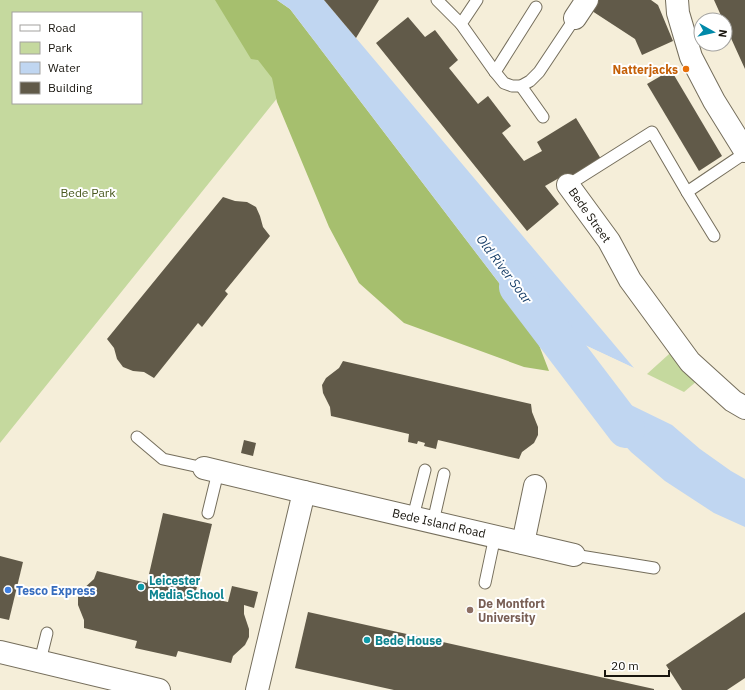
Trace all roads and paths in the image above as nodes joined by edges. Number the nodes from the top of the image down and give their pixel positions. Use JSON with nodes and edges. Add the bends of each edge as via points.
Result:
{"nodes":[{"id":1,"x":437,"y":0,"type":"edge"},
{"id":2,"x":477,"y":0,"type":"edge"},
{"id":3,"x":587,"y":0,"type":"edge"},
{"id":4,"x":677,"y":0,"type":"edge"},
{"id":5,"x":536,"y":7,"type":"dead end"},
{"id":6,"x":575,"y":18,"type":"joint"},
{"id":7,"x":461,"y":24,"type":"junction"},
{"id":8,"x":495,"y":72,"type":"junction"},
{"id":9,"x":521,"y":86,"type":"junction"},
{"id":10,"x":543,"y":116,"type":"dead end"},
{"id":11,"x":745,"y":152,"type":"edge"},
{"id":12,"x":568,"y":185,"type":"joint"},
{"id":13,"x":687,"y":192,"type":"junction"},
{"id":14,"x":714,"y":236,"type":"dead end"},
{"id":15,"x":745,"y":408,"type":"edge"},
{"id":16,"x":136,"y":437,"type":"dead end"},
{"id":17,"x":211,"y":470,"type":"junction"},
{"id":18,"x":425,"y":470,"type":"dead end"},
{"id":19,"x":444,"y":474,"type":"dead end"},
{"id":20,"x":536,"y":486,"type":"dead end"},
{"id":21,"x":304,"y":492,"type":"junction"},
{"id":22,"x":208,"y":513,"type":"dead end"},
{"id":23,"x":423,"y":519,"type":"junction"},
{"id":24,"x":495,"y":536,"type":"junction"},
{"id":25,"x":523,"y":543,"type":"junction"},
{"id":26,"x":574,"y":555,"type":"joint"},
{"id":27,"x":654,"y":568,"type":"dead end"},
{"id":28,"x":485,"y":583,"type":"dead end"},
{"id":29,"x":47,"y":633,"type":"dead end"},
{"id":30,"x":0,"y":652,"type":"edge"},
{"id":31,"x":40,"y":662,"type":"junction"},
{"id":32,"x":159,"y":690,"type":"edge"},
{"id":33,"x":257,"y":690,"type":"edge"}],
"edges":[{"from":1,"to":7,"type":"lane"},
{"from":2,"to":7,"type":"lane"},
{"from":3,"to":6,"type":"street"},
{"from":4,"to":11,"type":"street","via":[[678,13],[691,57]]},
{"from":5,"to":8,"type":"lane"},
{"from":6,"to":9,"type":"lane","via":[[539,72]]},
{"from":7,"to":8,"type":"lane"},
{"from":8,"to":9,"type":"lane","via":[[504,83]]},
{"from":9,"to":10,"type":"lane"},
{"from":11,"to":13,"type":"lane"},
{"from":12,"to":13,"type":"lane","name":"Bede Street","via":[[652,132]]},
{"from":12,"to":15,"type":"street","name":"Bede Street","via":[[609,241],[630,280],[690,362],[733,401]]},
{"from":13,"to":14,"type":"lane"},
{"from":16,"to":17,"type":"lane","via":[[163,459]]},
{"from":17,"to":21,"type":"street","name":"Bede Island Road"},
{"from":17,"to":22,"type":"lane"},
{"from":18,"to":23,"type":"lane"},
{"from":19,"to":23,"type":"lane"},
{"from":20,"to":25,"type":"street"},
{"from":21,"to":23,"type":"street","name":"Bede Island Road"},
{"from":21,"to":33,"type":"street"},
{"from":23,"to":24,"type":"street","name":"Bede Island Road"},
{"from":24,"to":25,"type":"street","name":"Bede Island Road"},
{"from":24,"to":28,"type":"lane"},
{"from":25,"to":26,"type":"street","name":"Bede Island Road"},
{"from":26,"to":27,"type":"lane"},
{"from":29,"to":31,"type":"lane"},
{"from":30,"to":31,"type":"street"},
{"from":31,"to":32,"type":"street"}]}
